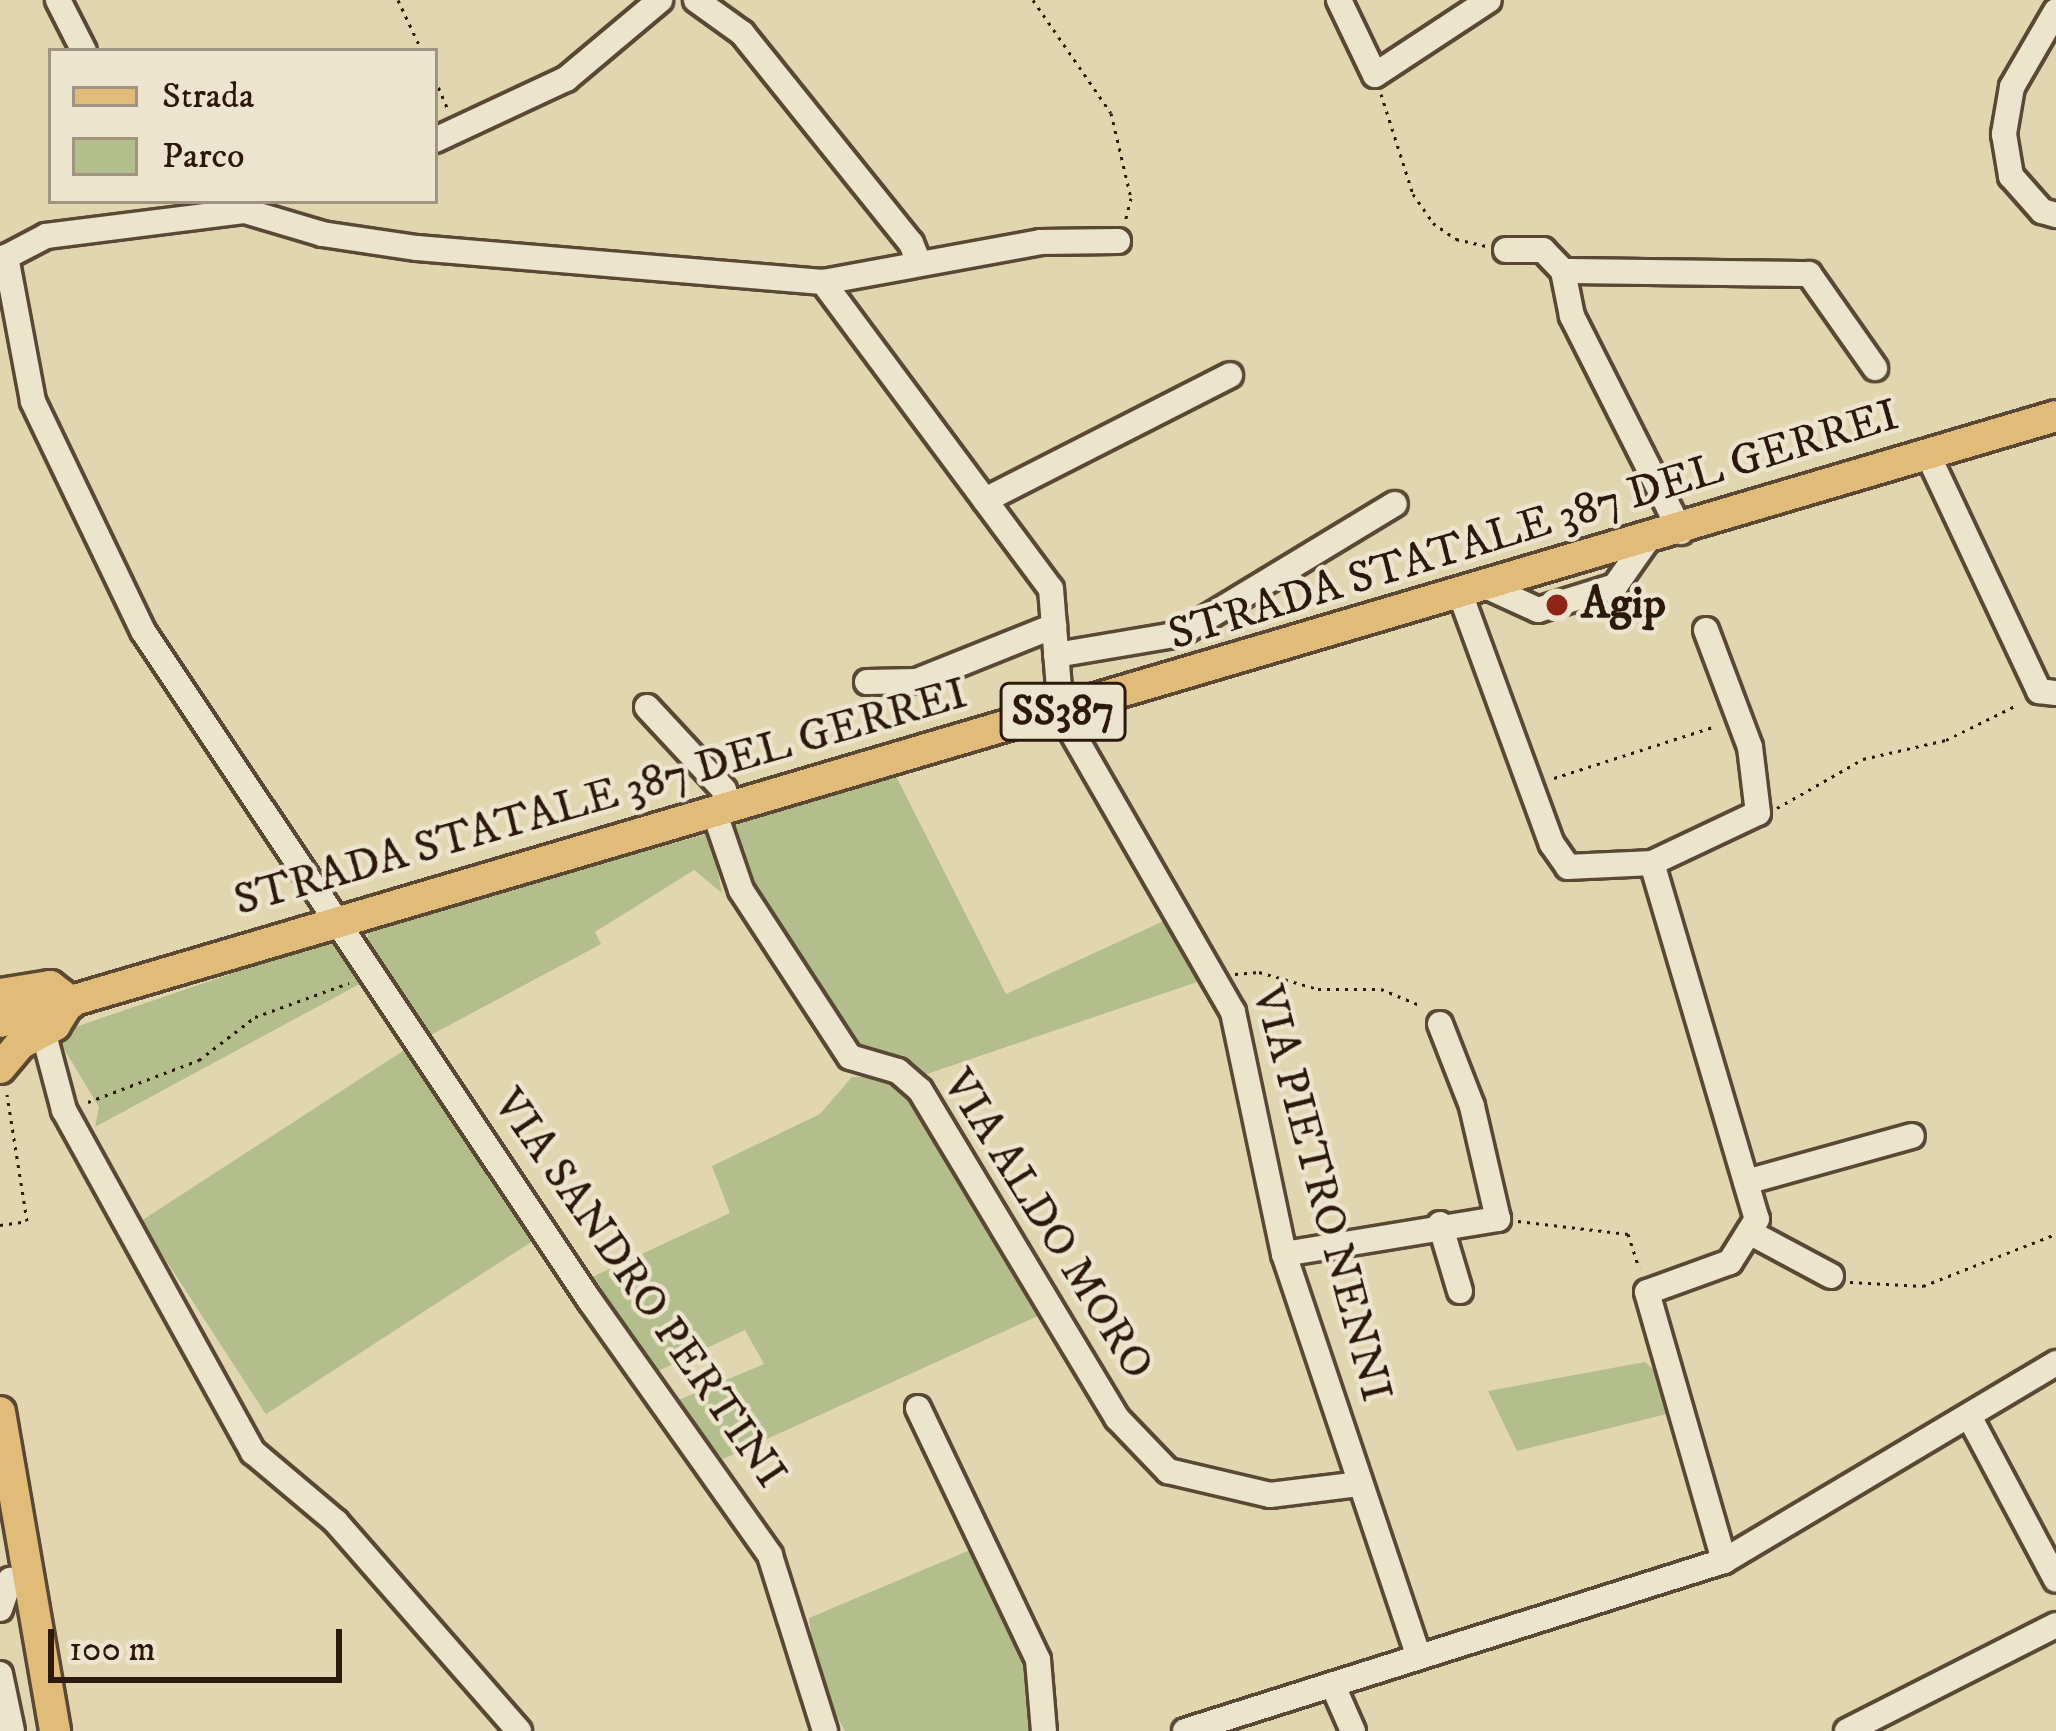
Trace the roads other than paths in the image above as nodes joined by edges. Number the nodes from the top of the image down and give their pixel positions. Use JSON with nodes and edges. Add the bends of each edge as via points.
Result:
{"nodes":[{"id":1,"x":58,"y":0,"type":"edge"},
{"id":2,"x":660,"y":0,"type":"edge"},
{"id":3,"x":696,"y":0,"type":"edge"},
{"id":4,"x":1339,"y":0,"type":"edge"},
{"id":5,"x":1489,"y":0,"type":"edge"},
{"id":6,"x":2056,"y":11,"type":"edge"},
{"id":7,"x":82,"y":48,"type":"edge"},
{"id":8,"x":442,"y":137,"type":"edge"},
{"id":9,"x":264,"y":204,"type":"edge"},
{"id":10,"x":159,"y":209,"type":"edge"},
{"id":11,"x":245,"y":211,"type":"junction"},
{"id":12,"x":2056,"y":215,"type":"edge"},
{"id":13,"x":1118,"y":241,"type":"road end"},
{"id":14,"x":1506,"y":250,"type":"road end"},
{"id":15,"x":919,"y":263,"type":"junction"},
{"id":16,"x":1563,"y":271,"type":"junction"},
{"id":17,"x":824,"y":282,"type":"junction"},
{"id":18,"x":1875,"y":368,"type":"dead end"},
{"id":19,"x":1230,"y":375,"type":"dead end"},
{"id":20,"x":2056,"y":416,"type":"edge"},
{"id":21,"x":1928,"y":455,"type":"junction"},
{"id":22,"x":985,"y":500,"type":"junction"},
{"id":23,"x":1395,"y":504,"type":"dead end"},
{"id":24,"x":1681,"y":532,"type":"junction"},
{"id":25,"x":1475,"y":592,"type":"junction"},
{"id":26,"x":1054,"y":626,"type":"junction"},
{"id":27,"x":1706,"y":630,"type":"dead end"},
{"id":28,"x":1056,"y":655,"type":"junction"},
{"id":29,"x":867,"y":682,"type":"dead end"},
{"id":30,"x":2048,"y":692,"type":"edge"},
{"id":31,"x":647,"y":707,"type":"dead end"},
{"id":32,"x":1061,"y":713,"type":"junction"},
{"id":33,"x":722,"y":811,"type":"junction"},
{"id":34,"x":1652,"y":863,"type":"junction"},
{"id":35,"x":336,"y":918,"type":"junction"},
{"id":36,"x":0,"y":994,"type":"edge"},
{"id":37,"x":69,"y":1003,"type":"junction"},
{"id":38,"x":0,"y":1022,"type":"edge"},
{"id":39,"x":1440,"y":1024,"type":"road end"},
{"id":40,"x":44,"y":1031,"type":"junction"},
{"id":41,"x":2,"y":1075,"type":"edge"},
{"id":42,"x":1912,"y":1136,"type":"dead end"},
{"id":43,"x":1746,"y":1182,"type":"junction"},
{"id":44,"x":1440,"y":1225,"type":"junction"},
{"id":45,"x":1749,"y":1232,"type":"junction"},
{"id":46,"x":1284,"y":1254,"type":"junction"},
{"id":47,"x":1831,"y":1276,"type":"road end"},
{"id":48,"x":1460,"y":1291,"type":"dead end"},
{"id":49,"x":2056,"y":1363,"type":"edge"},
{"id":50,"x":918,"y":1408,"type":"dead end"},
{"id":51,"x":0,"y":1412,"type":"edge"},
{"id":52,"x":1970,"y":1418,"type":"junction"},
{"id":53,"x":1360,"y":1484,"type":"junction"},
{"id":54,"x":0,"y":1520,"type":"edge"},
{"id":55,"x":1724,"y":1561,"type":"junction"},
{"id":56,"x":2056,"y":1580,"type":"edge"},
{"id":57,"x":5,"y":1595,"type":"edge"},
{"id":58,"x":2056,"y":1625,"type":"edge"},
{"id":59,"x":1419,"y":1657,"type":"junction"},
{"id":60,"x":0,"y":1674,"type":"edge"},
{"id":61,"x":1334,"y":1688,"type":"junction"},
{"id":62,"x":12,"y":1731,"type":"edge"},
{"id":63,"x":35,"y":1731,"type":"edge"},
{"id":64,"x":55,"y":1731,"type":"edge"},
{"id":65,"x":519,"y":1731,"type":"edge"},
{"id":66,"x":825,"y":1731,"type":"edge"},
{"id":67,"x":1044,"y":1731,"type":"edge"},
{"id":68,"x":1184,"y":1731,"type":"edge"},
{"id":69,"x":1354,"y":1731,"type":"edge"},
{"id":70,"x":1847,"y":1731,"type":"edge"}],
"edges":[{"from":1,"to":7,"type":"street"},
{"from":2,"to":8,"type":"street","via":[[566,79]]},
{"from":3,"to":15,"type":"street","via":[[742,33]]},
{"from":4,"to":5,"type":"street","via":[[1375,75]]},
{"from":6,"to":12,"type":"street","via":[[2012,87],[2004,134],[2011,176],[2042,211]]},
{"from":9,"to":11,"type":"street"},
{"from":10,"to":11,"type":"street"},
{"from":10,"to":35,"type":"street","name":"VIA SANDRO PERTINI","via":[[46,236],[5,257],[32,401],[143,631]]},
{"from":11,"to":17,"type":"street","via":[[322,235],[417,248]]},
{"from":13,"to":15,"type":"street","via":[[1040,242]]},
{"from":14,"to":16,"type":"street","via":[[1543,250]]},
{"from":15,"to":17,"type":"street"},
{"from":16,"to":18,"type":"street","via":[[1809,274]]},
{"from":16,"to":24,"type":"street","via":[[1572,316]]},
{"from":17,"to":22,"type":"street"},
{"from":19,"to":22,"type":"street"},
{"from":20,"to":21,"type":"main road","name":"STRADA STATALE 387 DEL GERREI","number":"SS387"},
{"from":21,"to":24,"type":"main road","name":"STRADA STATALE 387 DEL GERREI","number":"SS387"},
{"from":21,"to":30,"type":"street"},
{"from":22,"to":26,"type":"street","via":[[1052,589]]},
{"from":23,"to":28,"type":"street","via":[[1180,634]]},
{"from":24,"to":25,"type":"main road","name":"STRADA STATALE 387 DEL GERREI","number":"SS387"},
{"from":25,"to":32,"type":"main road","name":"STRADA STATALE 387 DEL GERREI","number":"SS387"},
{"from":25,"to":34,"type":"street","via":[[1529,784],[1568,868]]},
{"from":26,"to":28,"type":"street"},
{"from":26,"to":29,"type":"street","via":[[917,681]]},
{"from":27,"to":34,"type":"street","via":[[1739,714],[1758,813]]},
{"from":28,"to":32,"type":"street"},
{"from":31,"to":33,"type":"street","name":"VIA ALDO MORO","via":[[724,790]]},
{"from":32,"to":33,"type":"main road","name":"STRADA STATALE 387 DEL GERREI","number":"SS387"},
{"from":32,"to":46,"type":"street","name":"VIA PIETRO NENNI","via":[[1233,1012]]},
{"from":33,"to":35,"type":"main road","name":"STRADA STATALE 387 DEL GERREI","number":"SS387"},
{"from":33,"to":53,"type":"street","name":"VIA ALDO MORO","via":[[741,890],[850,1057],[898,1071],[920,1090],[1129,1431],[1168,1471],[1270,1495]]},
{"from":34,"to":43,"type":"street"},
{"from":35,"to":37,"type":"main road","name":"STRADA STATALE 387 DEL GERREI","number":"SS387"},
{"from":35,"to":66,"type":"street","name":"VIA SANDRO PERTINI","via":[[770,1555]]},
{"from":36,"to":37,"type":"highway","via":[[49,987]]},
{"from":37,"to":38,"type":"main road","name":"STRADA STATALE 387 DEL GERREI","number":"SS387"},
{"from":37,"to":40,"type":"main road"},
{"from":39,"to":44,"type":"street","via":[[1472,1106],[1498,1219]]},
{"from":40,"to":41,"type":"main road"},
{"from":40,"to":65,"type":"street","via":[[64,1110],[253,1452],[335,1522]]},
{"from":42,"to":43,"type":"street"},
{"from":43,"to":45,"type":"street","via":[[1757,1219]]},
{"from":44,"to":46,"type":"street"},
{"from":44,"to":48,"type":"street"},
{"from":45,"to":47,"type":"street"},
{"from":45,"to":55,"type":"street","via":[[1730,1262],[1647,1292]]},
{"from":46,"to":53,"type":"street","name":"VIA PIETRO NENNI"},
{"from":49,"to":52,"type":"street"},
{"from":50,"to":67,"type":"street","via":[[1030,1640]]},
{"from":51,"to":64,"type":"main road"},
{"from":52,"to":55,"type":"street"},
{"from":52,"to":56,"type":"street"},
{"from":53,"to":59,"type":"street","name":"VIA PIETRO NENNI"},
{"from":54,"to":57,"type":"main road"},
{"from":55,"to":59,"type":"street"},
{"from":57,"to":63,"type":"main road"},
{"from":58,"to":70,"type":"street"},
{"from":59,"to":61,"type":"street"},
{"from":60,"to":62,"type":"street"},
{"from":61,"to":68,"type":"street"},
{"from":61,"to":69,"type":"street"}]}
